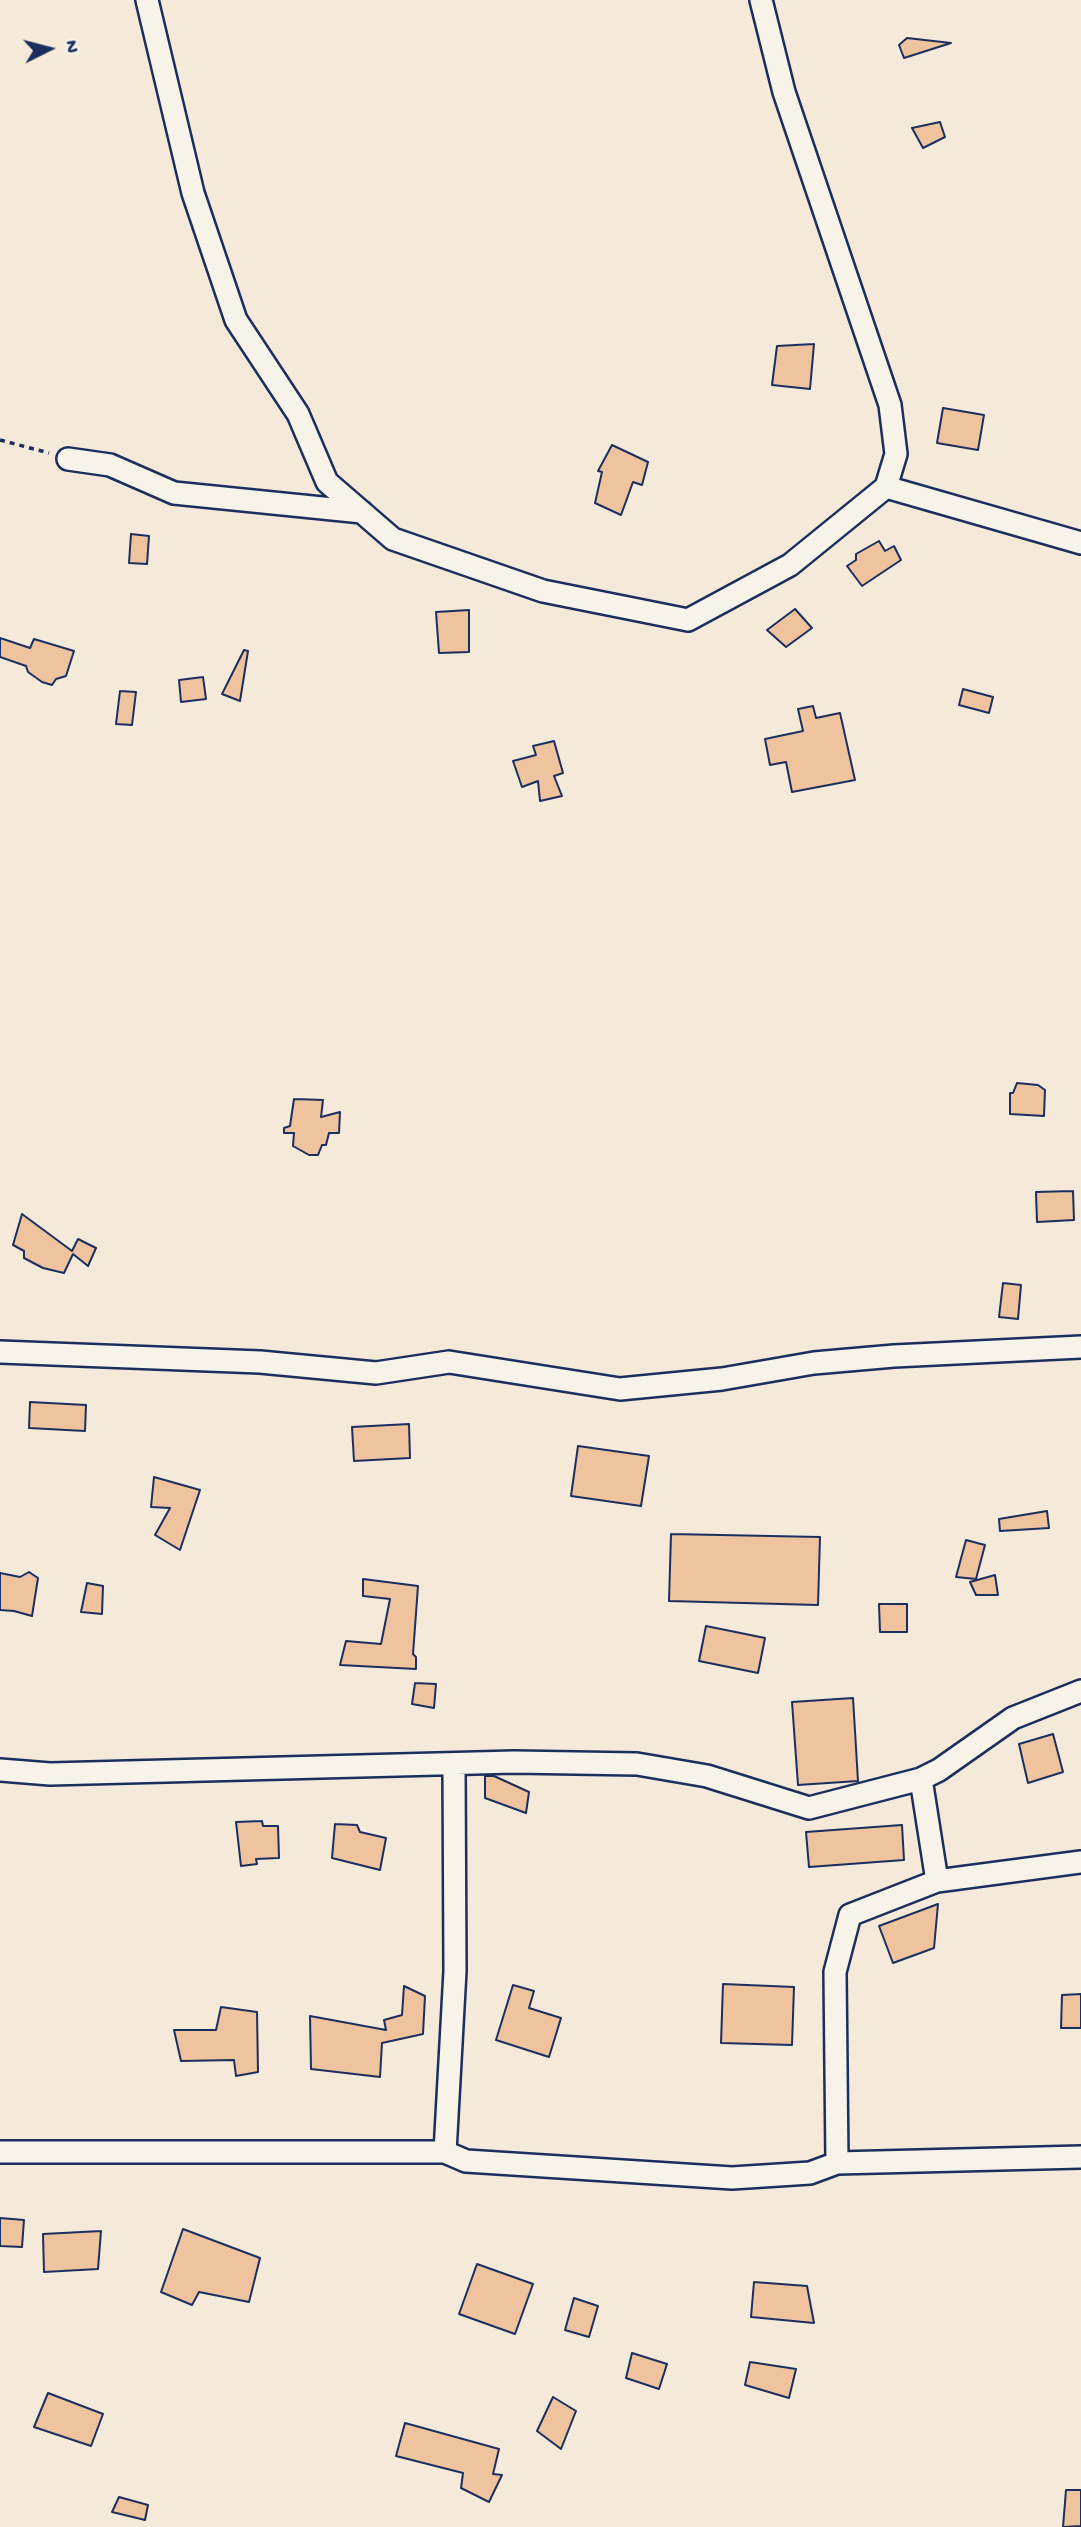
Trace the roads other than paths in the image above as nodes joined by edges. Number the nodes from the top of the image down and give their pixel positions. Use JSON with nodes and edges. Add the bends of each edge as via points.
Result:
{"nodes":[{"id":1,"x":147,"y":0,"type":"edge"},
{"id":2,"x":761,"y":0,"type":"edge"},
{"id":3,"x":68,"y":459,"type":"road end"},
{"id":4,"x":886,"y":487,"type":"junction"},
{"id":5,"x":362,"y":512,"type":"junction"},
{"id":6,"x":1081,"y":543,"type":"edge"},
{"id":7,"x":1081,"y":1347,"type":"edge"},
{"id":8,"x":0,"y":1352,"type":"edge"},
{"id":9,"x":1081,"y":1691,"type":"edge"},
{"id":10,"x":454,"y":1765,"type":"junction"},
{"id":11,"x":0,"y":1770,"type":"edge"},
{"id":12,"x":922,"y":1779,"type":"junction"},
{"id":13,"x":1081,"y":1862,"type":"edge"},
{"id":14,"x":937,"y":1881,"type":"junction"},
{"id":15,"x":0,"y":2152,"type":"edge"},
{"id":16,"x":445,"y":2152,"type":"junction"},
{"id":17,"x":1081,"y":2157,"type":"edge"},
{"id":18,"x":837,"y":2163,"type":"junction"}],
"edges":[{"from":1,"to":5,"type":"street","via":[[193,193],[236,320],[298,414],[327,482]]},
{"from":2,"to":4,"type":"street","via":[[784,92],[890,405],[896,454]]},
{"from":3,"to":5,"type":"street","via":[[110,466],[174,493]]},
{"from":4,"to":5,"type":"street","via":[[790,565],[688,620],[543,591],[393,539]]},
{"from":4,"to":6,"type":"street"},
{"from":7,"to":8,"type":"street","via":[[814,1363],[722,1379],[620,1389],[449,1362],[376,1373],[260,1362]]},
{"from":9,"to":12,"type":"street","via":[[1013,1718]]},
{"from":10,"to":11,"type":"street","via":[[50,1774]]},
{"from":10,"to":12,"type":"street","via":[[637,1764],[707,1776],[809,1808]]},
{"from":10,"to":16,"type":"street","via":[[455,1971]]},
{"from":12,"to":14,"type":"street"},
{"from":13,"to":14,"type":"street"},
{"from":14,"to":18,"type":"street","via":[[850,1914],[835,1972]]},
{"from":15,"to":16,"type":"street"},
{"from":16,"to":18,"type":"street","via":[[466,2161],[732,2178],[810,2173]]},
{"from":17,"to":18,"type":"street"}]}
